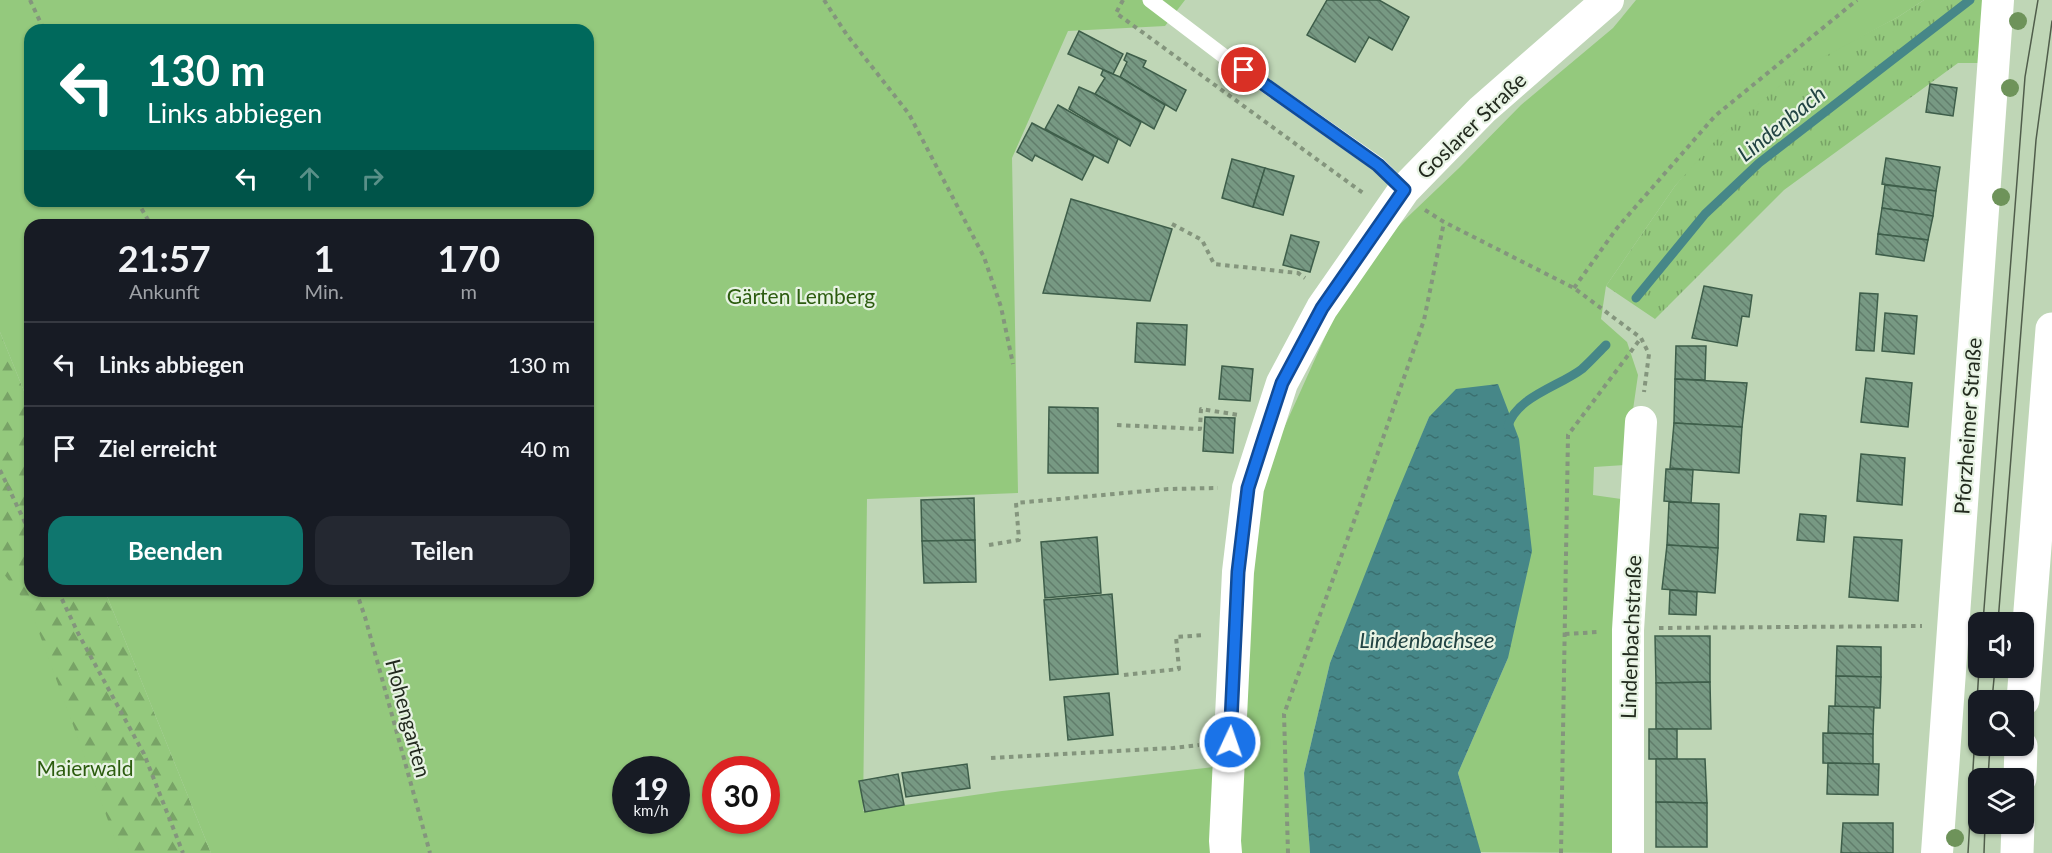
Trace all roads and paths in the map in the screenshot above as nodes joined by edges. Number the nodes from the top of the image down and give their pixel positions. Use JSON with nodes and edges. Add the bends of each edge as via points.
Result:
{"nodes":[{"id":1,"x":30,"y":0,"type":"edge"},
{"id":2,"x":824,"y":0,"type":"edge"},
{"id":3,"x":1123,"y":0,"type":"edge"},
{"id":4,"x":1149,"y":0,"type":"edge"},
{"id":5,"x":1608,"y":0,"type":"edge"},
{"id":6,"x":1857,"y":0,"type":"edge"},
{"id":7,"x":1998,"y":0,"type":"edge"},
{"id":8,"x":41,"y":24,"type":"edge"},
{"id":9,"x":1404,"y":190,"type":"junction"},
{"id":10,"x":1444,"y":222,"type":"junction"},
{"id":11,"x":1172,"y":224,"type":"dead end"},
{"id":12,"x":1574,"y":288,"type":"junction"},
{"id":13,"x":1330,"y":296,"type":"junction"},
{"id":14,"x":2052,"y":329,"type":"edge"},
{"id":15,"x":1641,"y":338,"type":"junction"},
{"id":16,"x":1013,"y":364,"type":"dead end"},
{"id":17,"x":1270,"y":420,"type":"junction"},
{"id":18,"x":1641,"y":422,"type":"joint"},
{"id":19,"x":1117,"y":425,"type":"dead end"},
{"id":20,"x":0,"y":470,"type":"edge"},
{"id":21,"x":2045,"y":487,"type":"edge"},
{"id":22,"x":1248,"y":488,"type":"junction"},
{"id":23,"x":24,"y":520,"type":"edge"},
{"id":24,"x":989,"y":545,"type":"dead end"},
{"id":25,"x":61,"y":597,"type":"edge"},
{"id":26,"x":358,"y":597,"type":"edge"},
{"id":27,"x":1953,"y":627,"type":"junction"},
{"id":28,"x":1628,"y":630,"type":"junction"},
{"id":29,"x":1235,"y":633,"type":"junction"},
{"id":30,"x":1124,"y":675,"type":"dead end"},
{"id":31,"x":2024,"y":690,"type":"edge"},
{"id":32,"x":1230,"y":742,"type":"junction"},
{"id":33,"x":991,"y":758,"type":"dead end"},
{"id":34,"x":2018,"y":834,"type":"edge"},
{"id":35,"x":183,"y":853,"type":"edge"},
{"id":36,"x":430,"y":853,"type":"edge"},
{"id":37,"x":1226,"y":853,"type":"edge"},
{"id":38,"x":1288,"y":853,"type":"edge"},
{"id":39,"x":1561,"y":853,"type":"edge"},
{"id":40,"x":1628,"y":853,"type":"edge"},
{"id":41,"x":1937,"y":853,"type":"edge"},
{"id":42,"x":2017,"y":853,"type":"edge"}],
"edges":[{"from":1,"to":8,"type":"path"},
{"from":2,"to":16,"type":"path","via":[[909,114],[984,257],[1001,307]]},
{"from":3,"to":9,"type":"path","via":[[1116,13],[1363,193]]},
{"from":4,"to":9,"type":"lane","via":[[1378,165]]},
{"from":5,"to":9,"type":"street","name":"Goslarer Straße","via":[[1482,111]]},
{"from":6,"to":12,"type":"path","via":[[1715,117],[1617,228]]},
{"from":7,"to":27,"type":"street","name":"Pforzheimer Straße"},
{"from":9,"to":10,"type":"path","via":[[1419,206]]},
{"from":9,"to":13,"type":"street","name":"Goslarer Straße"},
{"from":10,"to":12,"type":"path"},
{"from":10,"to":38,"type":"path","via":[[1421,330],[1284,714]]},
{"from":11,"to":13,"type":"path","via":[[1202,240],[1214,264],[1298,273]]},
{"from":12,"to":15,"type":"path"},
{"from":13,"to":17,"type":"street","name":"Goslarer Straße","via":[[1282,383]]},
{"from":14,"to":21,"type":"main road"},
{"from":15,"to":18,"type":"path","via":[[1649,354]]},
{"from":15,"to":39,"type":"path","via":[[1568,435]]},
{"from":17,"to":19,"type":"path","via":[[1201,409],[1200,429]]},
{"from":17,"to":22,"type":"street","name":"Goslarer Straße"},
{"from":18,"to":28,"type":"street","name":"Lindenbachstraße"},
{"from":20,"to":23,"type":"path"},
{"from":21,"to":31,"type":"main road"},
{"from":22,"to":24,"type":"path","via":[[1168,489],[1016,503],[1019,540]]},
{"from":22,"to":29,"type":"street","name":"Goslarer Straße"},
{"from":25,"to":35,"type":"path","via":[[144,754]]},
{"from":26,"to":36,"type":"path","name":"Hohengarten"},
{"from":27,"to":28,"type":"path"},
{"from":27,"to":41,"type":"street","name":"Pforzheimer Straße"},
{"from":28,"to":40,"type":"street","name":"Lindenbachstraße"},
{"from":29,"to":30,"type":"path","via":[[1176,637],[1179,669]]},
{"from":29,"to":32,"type":"street","name":"Goslarer Straße"},
{"from":32,"to":33,"type":"path"},
{"from":32,"to":37,"type":"street","name":"Goslarer Straße"},
{"from":34,"to":42,"type":"main road"}]}
